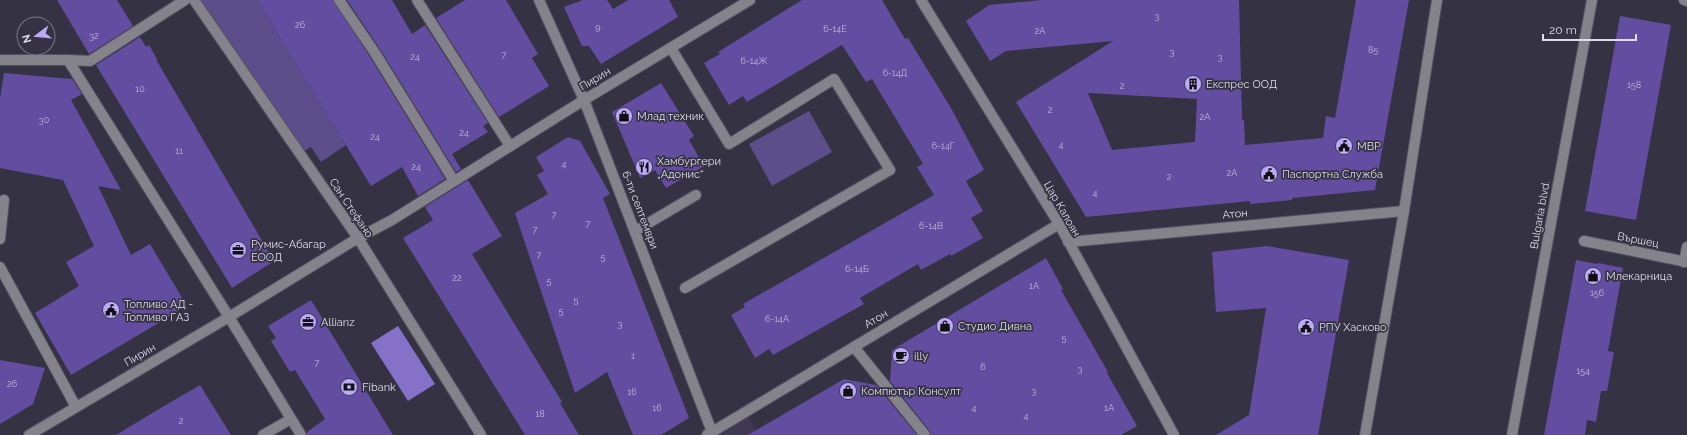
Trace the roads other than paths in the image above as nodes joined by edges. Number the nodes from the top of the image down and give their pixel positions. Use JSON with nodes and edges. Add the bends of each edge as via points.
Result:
{"nodes":[{"id":1,"x":185,"y":0,"type":"edge"},
{"id":2,"x":194,"y":0,"type":"edge"},
{"id":3,"x":339,"y":0,"type":"edge"},
{"id":4,"x":417,"y":0,"type":"edge"},
{"id":5,"x":539,"y":0,"type":"edge"},
{"id":6,"x":750,"y":0,"type":"edge"},
{"id":7,"x":921,"y":0,"type":"edge"},
{"id":8,"x":1437,"y":0,"type":"edge"},
{"id":9,"x":1592,"y":0,"type":"edge"},
{"id":10,"x":671,"y":48,"type":"junction"},
{"id":11,"x":0,"y":60,"type":"edge"},
{"id":12,"x":68,"y":60,"type":"junction"},
{"id":13,"x":584,"y":100,"type":"junction"},
{"id":14,"x":510,"y":146,"type":"junction"},
{"id":15,"x":454,"y":181,"type":"junction"},
{"id":16,"x":696,"y":195,"type":"dead end"},
{"id":17,"x":4,"y":200,"type":"dead end"},
{"id":18,"x":1404,"y":211,"type":"junction"},
{"id":19,"x":1059,"y":224,"type":"junction"},
{"id":20,"x":635,"y":231,"type":"junction"},
{"id":21,"x":358,"y":238,"type":"junction"},
{"id":22,"x":0,"y":239,"type":"edge"},
{"id":23,"x":1584,"y":241,"type":"dead end"},
{"id":24,"x":1068,"y":242,"type":"junction"},
{"id":25,"x":1687,"y":247,"type":"edge"},
{"id":26,"x":1685,"y":262,"type":"edge"},
{"id":27,"x":0,"y":267,"type":"edge"},
{"id":28,"x":685,"y":288,"type":"dead end"},
{"id":29,"x":229,"y":317,"type":"junction"},
{"id":30,"x":854,"y":347,"type":"junction"},
{"id":31,"x":76,"y":406,"type":"junction"},
{"id":32,"x":291,"y":419,"type":"junction"},
{"id":33,"x":710,"y":433,"type":"edge"},
{"id":34,"x":29,"y":435,"type":"edge"},
{"id":35,"x":263,"y":435,"type":"edge"},
{"id":36,"x":301,"y":435,"type":"edge"},
{"id":37,"x":481,"y":435,"type":"edge"},
{"id":38,"x":925,"y":435,"type":"edge"},
{"id":39,"x":1174,"y":435,"type":"edge"},
{"id":40,"x":1365,"y":435,"type":"edge"},
{"id":41,"x":1512,"y":435,"type":"edge"}],
"edges":[{"from":1,"to":12,"type":"street","via":[[90,61]]},
{"from":2,"to":21,"type":"street","name":"Сан Стефано"},
{"from":3,"to":15,"type":"street"},
{"from":4,"to":14,"type":"street"},
{"from":5,"to":13,"type":"street","name":"6-ти септември"},
{"from":6,"to":10,"type":"street","name":"Пирин"},
{"from":7,"to":19,"type":"street","name":"Цар Калоян"},
{"from":8,"to":18,"type":"street"},
{"from":9,"to":41,"type":"street","name":"Bulgaria blvd."},
{"from":10,"to":13,"type":"street","name":"Пирин"},
{"from":10,"to":28,"type":"street","via":[[729,144],[834,79],[890,170]]},
{"from":11,"to":12,"type":"street"},
{"from":12,"to":29,"type":"street"},
{"from":13,"to":14,"type":"street","name":"Пирин"},
{"from":13,"to":20,"type":"street","name":"6-ти септември"},
{"from":14,"to":15,"type":"street","name":"Пирин"},
{"from":15,"to":21,"type":"street","name":"Пирин"},
{"from":16,"to":20,"type":"street"},
{"from":17,"to":22,"type":"street"},
{"from":18,"to":24,"type":"street","name":"Атон"},
{"from":18,"to":40,"type":"street"},
{"from":19,"to":24,"type":"street","name":"Цар Калоян"},
{"from":19,"to":30,"type":"street","name":"Атон"},
{"from":20,"to":33,"type":"street","name":"6-ти септември"},
{"from":21,"to":29,"type":"street","name":"Пирин"},
{"from":21,"to":37,"type":"street","name":"Сан Стефано"},
{"from":23,"to":26,"type":"street","name":"Вършец"},
{"from":24,"to":39,"type":"street","name":"Цар Калоян"},
{"from":25,"to":26,"type":"street"},
{"from":27,"to":31,"type":"street"},
{"from":29,"to":31,"type":"street","name":"Пирин"},
{"from":29,"to":32,"type":"street"},
{"from":30,"to":33,"type":"street","name":"Атон"},
{"from":30,"to":38,"type":"street"},
{"from":31,"to":34,"type":"street","name":"Пирин"},
{"from":32,"to":35,"type":"street"},
{"from":32,"to":36,"type":"street"}]}
